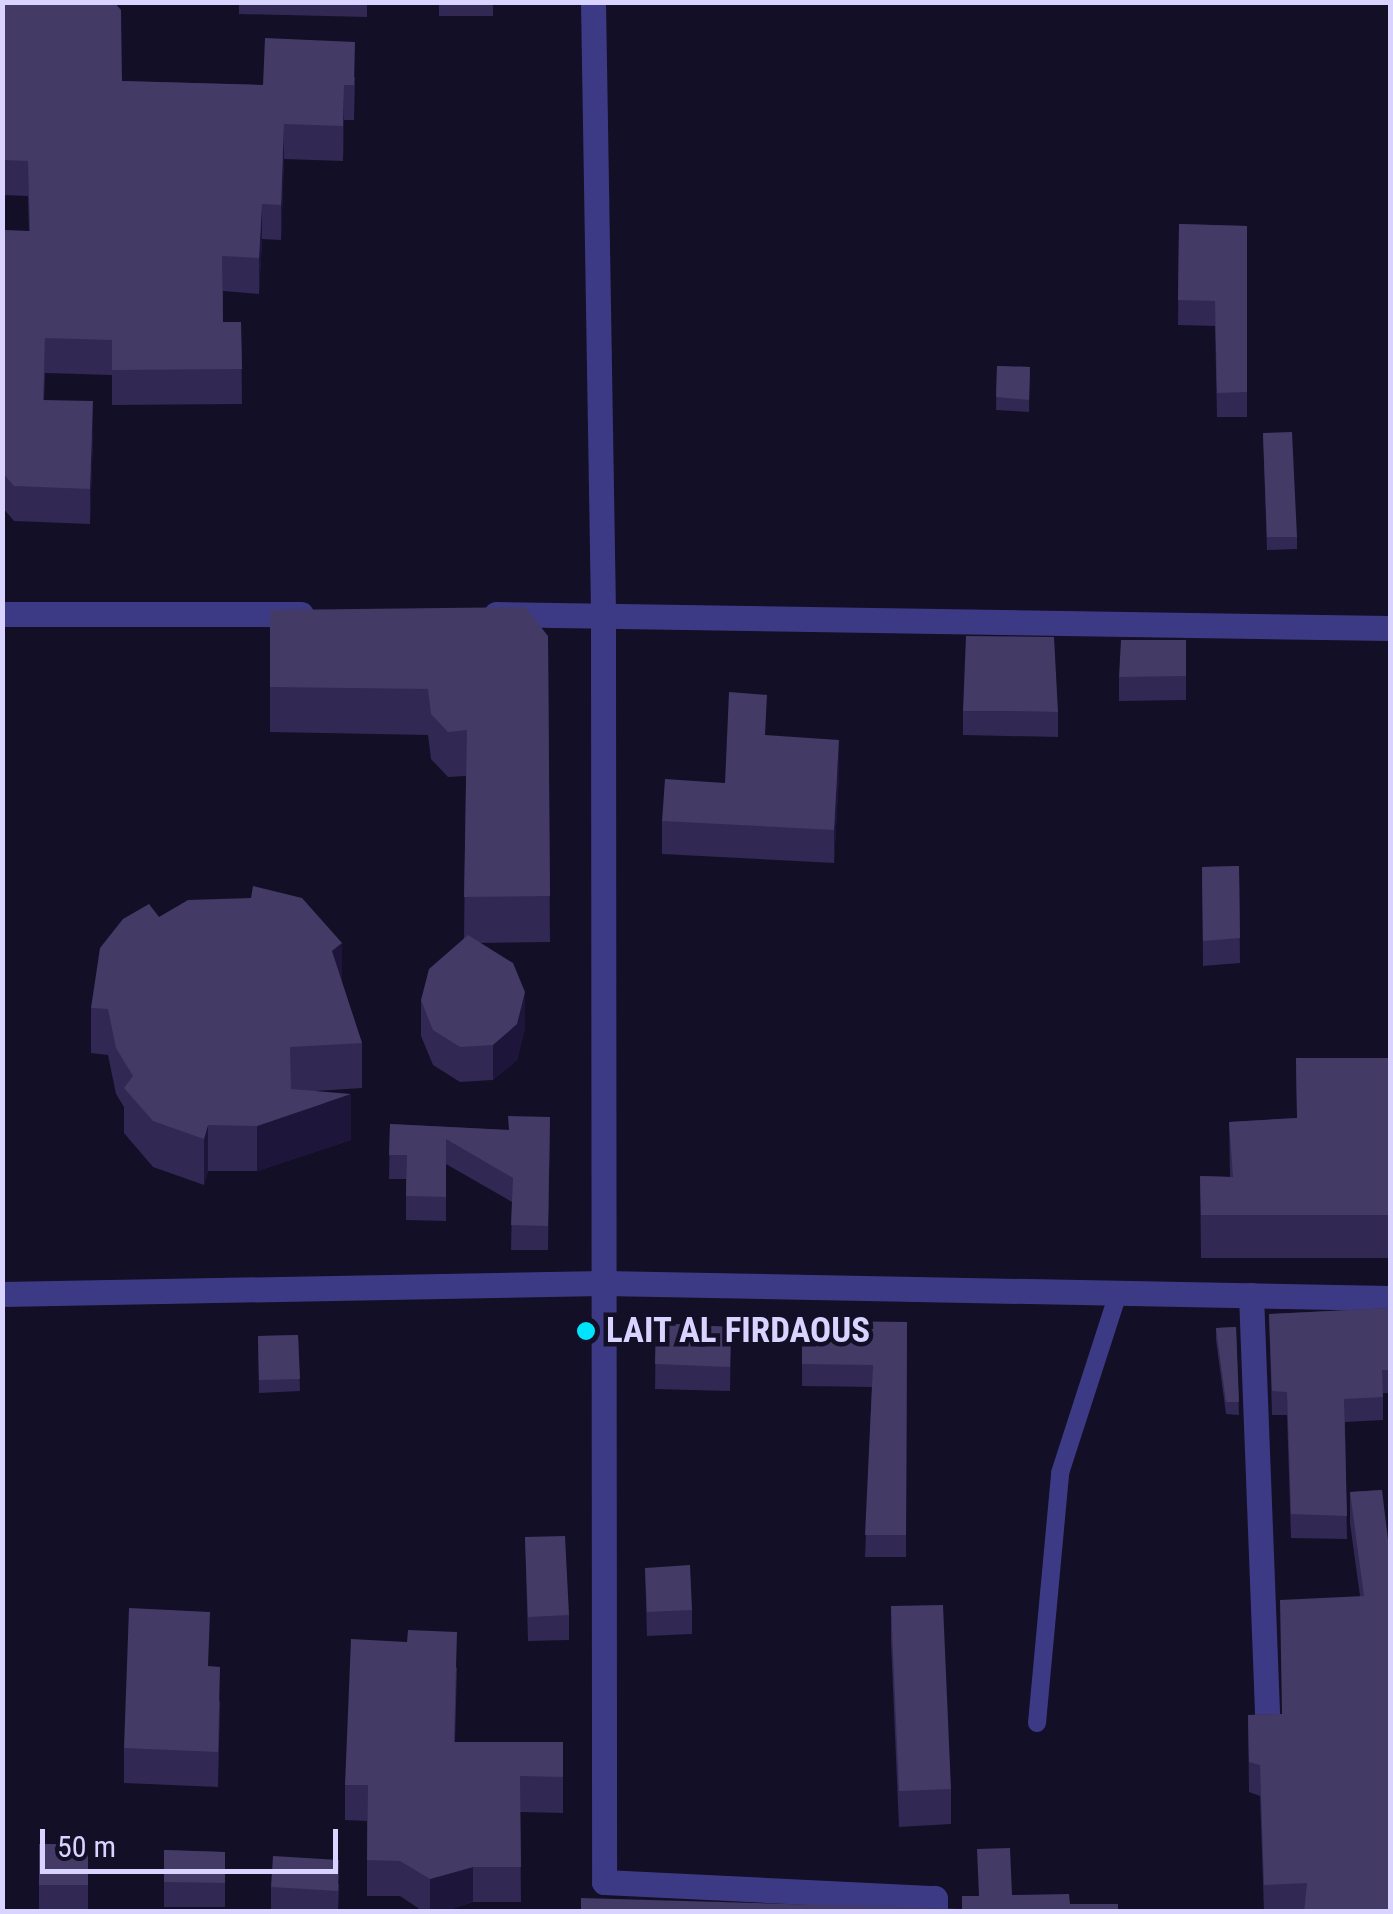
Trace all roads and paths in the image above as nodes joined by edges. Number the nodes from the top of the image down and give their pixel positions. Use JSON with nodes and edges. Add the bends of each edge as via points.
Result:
{"nodes":[{"id":1,"x":594,"y":2,"type":"edge"},
{"id":2,"x":2,"y":614,"type":"edge"},
{"id":3,"x":332,"y":614,"type":"edge"},
{"id":4,"x":467,"y":614,"type":"edge"},
{"id":5,"x":603,"y":614,"type":"junction"},
{"id":6,"x":1390,"y":628,"type":"edge"},
{"id":7,"x":603,"y":1283,"type":"junction"},
{"id":8,"x":1118,"y":1293,"type":"junction"},
{"id":9,"x":2,"y":1294,"type":"edge"},
{"id":10,"x":1251,"y":1295,"type":"junction"},
{"id":11,"x":1390,"y":1298,"type":"edge"},
{"id":12,"x":1268,"y":1715,"type":"edge"},
{"id":13,"x":1037,"y":1723,"type":"dead end"},
{"id":14,"x":935,"y":1912,"type":"edge"}],
"edges":[{"from":1,"to":5,"type":"street"},
{"from":2,"to":3,"type":"street"},
{"from":4,"to":5,"type":"street"},
{"from":5,"to":6,"type":"street"},
{"from":5,"to":7,"type":"street"},
{"from":7,"to":8,"type":"street"},
{"from":7,"to":9,"type":"street"},
{"from":7,"to":14,"type":"street","via":[[604,1882],[934,1898]]},
{"from":8,"to":10,"type":"street"},
{"from":8,"to":13,"type":"lane","via":[[1060,1473]]},
{"from":10,"to":11,"type":"street"},
{"from":10,"to":12,"type":"street"}]}
